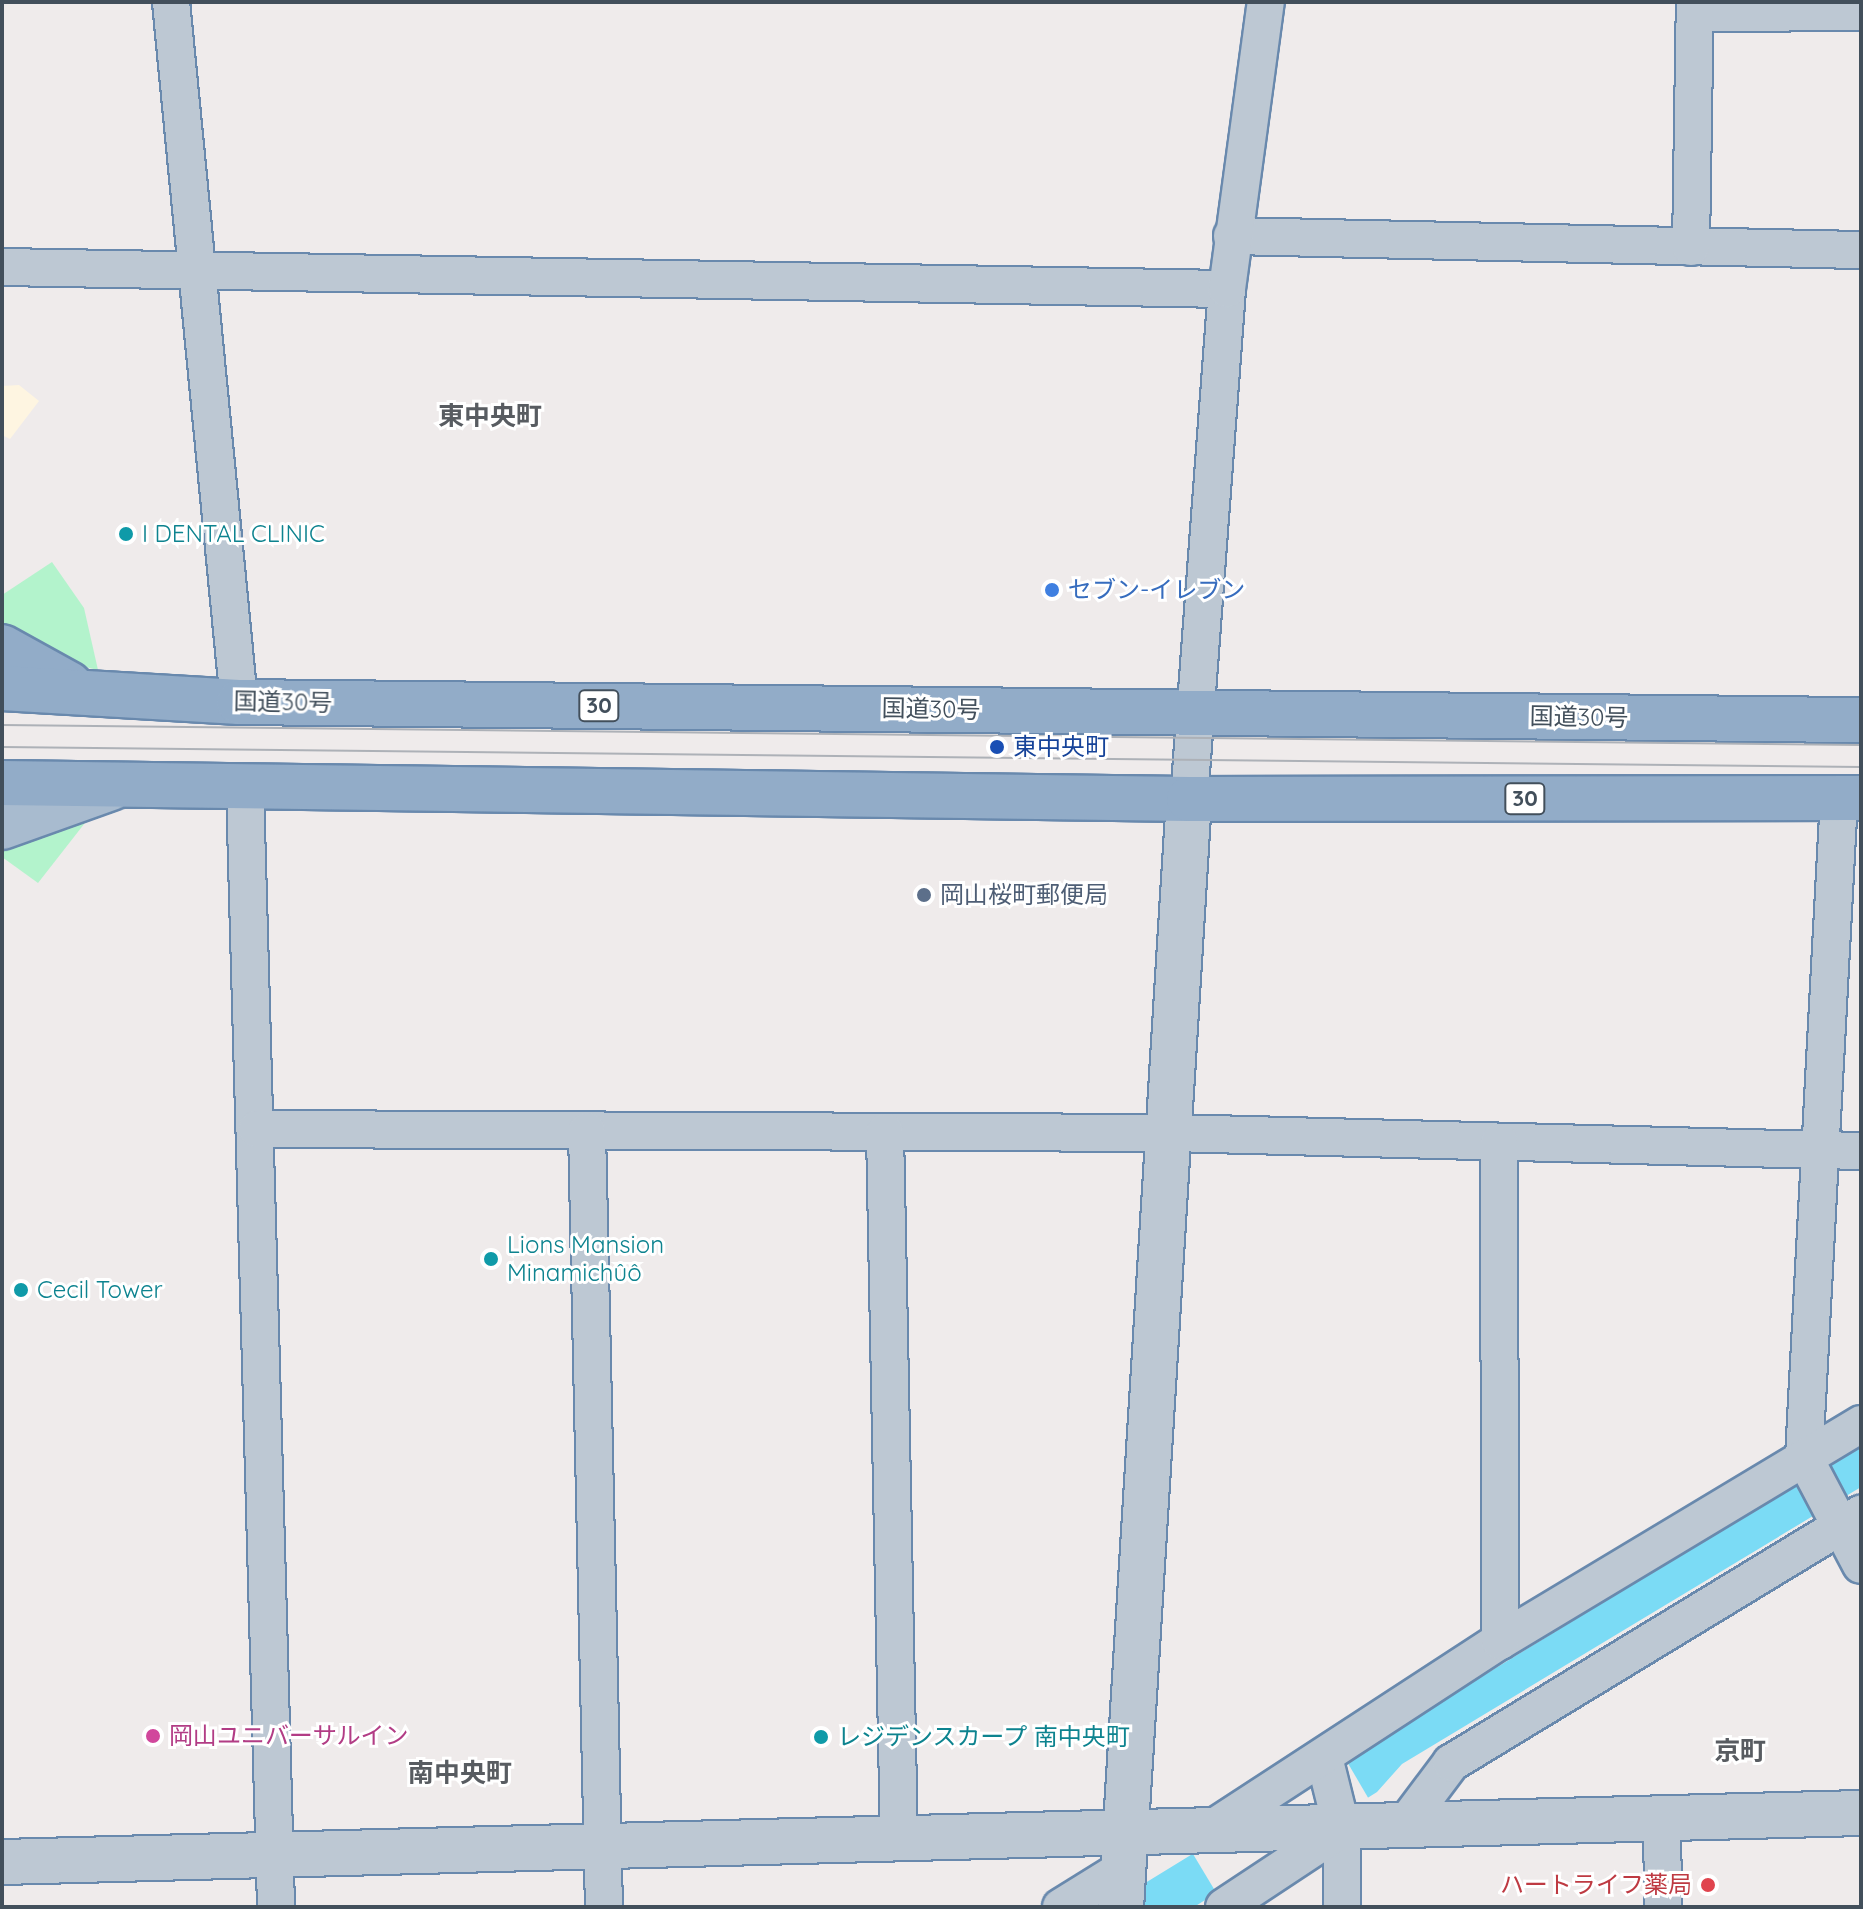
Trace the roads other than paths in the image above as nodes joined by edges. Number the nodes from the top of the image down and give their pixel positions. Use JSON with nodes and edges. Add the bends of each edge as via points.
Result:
{"nodes":[{"id":1,"x":171,"y":2,"type":"edge"},
{"id":2,"x":1266,"y":2,"type":"edge"},
{"id":3,"x":1695,"y":8,"type":"edge"},
{"id":4,"x":1861,"y":12,"type":"edge"},
{"id":5,"x":1232,"y":236,"type":"junction"},
{"id":6,"x":1691,"y":247,"type":"junction"},
{"id":7,"x":1861,"y":250,"type":"edge"},
{"id":8,"x":2,"y":267,"type":"edge"},
{"id":9,"x":200,"y":273,"type":"junction"},
{"id":10,"x":1227,"y":289,"type":"junction"},
{"id":11,"x":2,"y":647,"type":"edge"},
{"id":12,"x":2,"y":688,"type":"edge"},
{"id":13,"x":88,"y":694,"type":"junction"},
{"id":14,"x":239,"y":702,"type":"junction"},
{"id":15,"x":1196,"y":712,"type":"junction"},
{"id":16,"x":1861,"y":720,"type":"edge"},
{"id":17,"x":2,"y":783,"type":"edge"},
{"id":18,"x":111,"y":788,"type":"junction"},
{"id":19,"x":245,"y":789,"type":"junction"},
{"id":20,"x":1850,"y":798,"type":"edge"},
{"id":21,"x":1189,"y":799,"type":"junction"},
{"id":22,"x":2,"y":827,"type":"edge"},
{"id":23,"x":257,"y":1129,"type":"junction"},
{"id":24,"x":587,"y":1131,"type":"junction"},
{"id":25,"x":885,"y":1132,"type":"junction"},
{"id":26,"x":1172,"y":1133,"type":"junction"},
{"id":27,"x":1499,"y":1142,"type":"junction"},
{"id":28,"x":1815,"y":1150,"type":"junction"},
{"id":29,"x":1861,"y":1151,"type":"edge"},
{"id":30,"x":1861,"y":1424,"type":"edge"},
{"id":31,"x":1805,"y":1464,"type":"junction"},
{"id":32,"x":1847,"y":1516,"type":"edge"},
{"id":33,"x":1861,"y":1565,"type":"edge"},
{"id":34,"x":1500,"y":1641,"type":"junction"},
{"id":35,"x":1326,"y":1768,"type":"junction"},
{"id":36,"x":1861,"y":1813,"type":"edge"},
{"id":37,"x":1662,"y":1819,"type":"junction"},
{"id":38,"x":1331,"y":1825,"type":"junction"},
{"id":39,"x":1403,"y":1827,"type":"junction"},
{"id":40,"x":1225,"y":1830,"type":"junction"},
{"id":41,"x":899,"y":1839,"type":"junction"},
{"id":42,"x":603,"y":1846,"type":"junction"},
{"id":43,"x":275,"y":1855,"type":"junction"},
{"id":44,"x":2,"y":1862,"type":"edge"},
{"id":45,"x":1123,"y":1875,"type":"edge"},
{"id":46,"x":276,"y":1907,"type":"edge"},
{"id":47,"x":604,"y":1907,"type":"edge"},
{"id":48,"x":1061,"y":1907,"type":"edge"},
{"id":49,"x":1224,"y":1907,"type":"edge"},
{"id":50,"x":1342,"y":1907,"type":"edge"},
{"id":51,"x":1663,"y":1907,"type":"edge"}],
"edges":[{"from":1,"to":9,"type":"street"},
{"from":2,"to":5,"type":"street"},
{"from":3,"to":4,"type":"street"},
{"from":3,"to":6,"type":"street"},
{"from":5,"to":6,"type":"street"},
{"from":5,"to":10,"type":"street"},
{"from":6,"to":7,"type":"street"},
{"from":8,"to":9,"type":"street"},
{"from":9,"to":10,"type":"street"},
{"from":9,"to":14,"type":"street"},
{"from":10,"to":15,"type":"street"},
{"from":11,"to":13,"type":"highway"},
{"from":12,"to":13,"type":"highway","name":"国道30号","number":"30"},
{"from":13,"to":14,"type":"highway","name":"国道30号","number":"30"},
{"from":14,"to":15,"type":"highway","name":"国道30号","number":"30"},
{"from":15,"to":16,"type":"highway","name":"国道30号","number":"30"},
{"from":15,"to":21,"type":"street"},
{"from":17,"to":18,"type":"highway","number":"30"},
{"from":18,"to":19,"type":"highway","number":"30"},
{"from":18,"to":22,"type":"main road"},
{"from":19,"to":21,"type":"highway","number":"30"},
{"from":19,"to":23,"type":"street"},
{"from":20,"to":21,"type":"highway","number":"30"},
{"from":20,"to":28,"type":"street"},
{"from":21,"to":26,"type":"street"},
{"from":23,"to":24,"type":"street"},
{"from":23,"to":43,"type":"street"},
{"from":24,"to":25,"type":"street"},
{"from":24,"to":42,"type":"street"},
{"from":25,"to":26,"type":"street"},
{"from":25,"to":41,"type":"street"},
{"from":26,"to":27,"type":"street"},
{"from":26,"to":45,"type":"street"},
{"from":27,"to":28,"type":"street"},
{"from":27,"to":34,"type":"street"},
{"from":28,"to":29,"type":"street"},
{"from":28,"to":31,"type":"street"},
{"from":30,"to":31,"type":"street"},
{"from":31,"to":32,"type":"street"},
{"from":31,"to":34,"type":"street"},
{"from":32,"to":33,"type":"street"},
{"from":32,"to":39,"type":"street","via":[[1451,1763]]},
{"from":34,"to":35,"type":"street"},
{"from":35,"to":38,"type":"street"},
{"from":35,"to":40,"type":"street"},
{"from":36,"to":37,"type":"street"},
{"from":37,"to":39,"type":"street"},
{"from":37,"to":51,"type":"street"},
{"from":38,"to":39,"type":"street"},
{"from":38,"to":40,"type":"street"},
{"from":38,"to":49,"type":"street"},
{"from":38,"to":50,"type":"street"},
{"from":40,"to":45,"type":"street"},
{"from":41,"to":42,"type":"street"},
{"from":41,"to":45,"type":"street"},
{"from":42,"to":43,"type":"street"},
{"from":42,"to":47,"type":"street"},
{"from":43,"to":44,"type":"street"},
{"from":43,"to":46,"type":"street"},
{"from":45,"to":48,"type":"street"}]}
